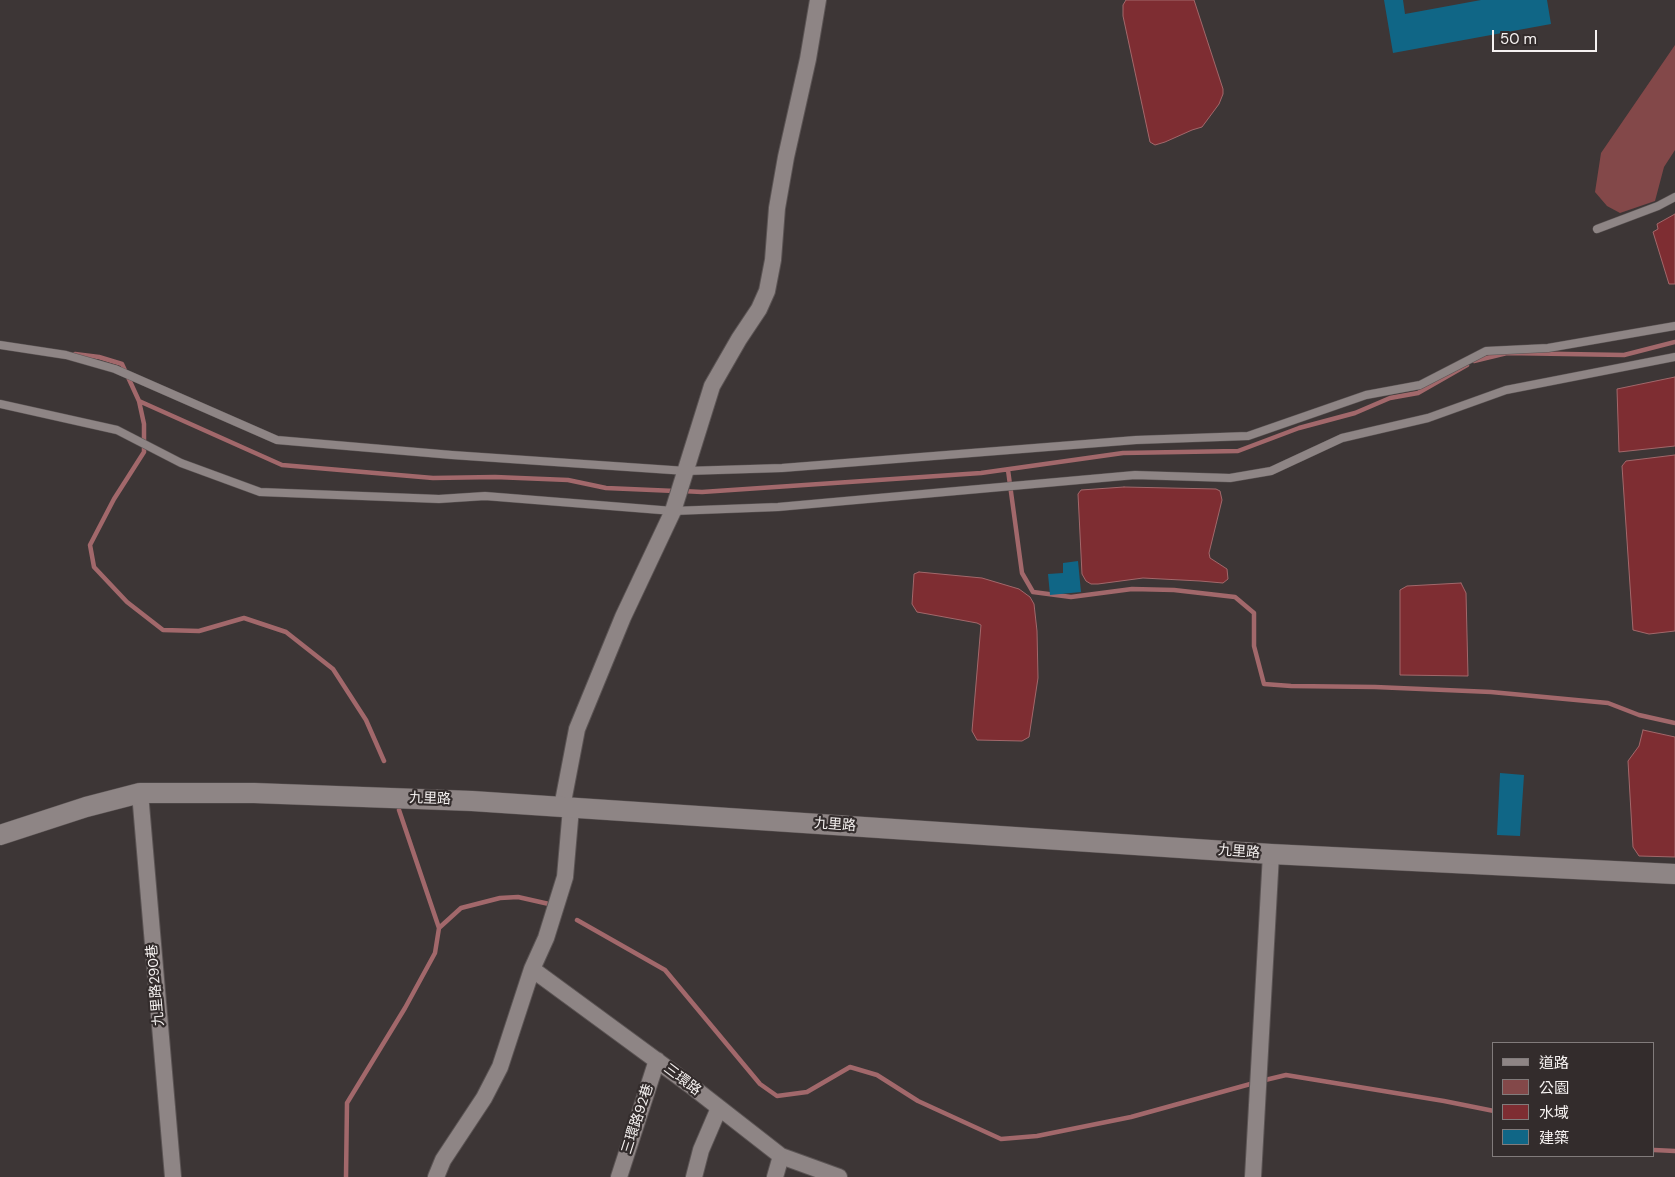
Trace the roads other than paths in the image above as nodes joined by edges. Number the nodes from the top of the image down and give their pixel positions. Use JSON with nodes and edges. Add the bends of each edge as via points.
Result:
{"nodes":[{"id":1,"x":818,"y":0,"type":"edge"},
{"id":2,"x":1675,"y":197,"type":"edge"},
{"id":3,"x":1597,"y":229,"type":"dead end"},
{"id":4,"x":1675,"y":326,"type":"edge"},
{"id":5,"x":0,"y":345,"type":"edge"},
{"id":6,"x":1675,"y":357,"type":"edge"},
{"id":7,"x":0,"y":404,"type":"edge"},
{"id":8,"x":686,"y":472,"type":"junction"},
{"id":9,"x":673,"y":511,"type":"junction"},
{"id":10,"x":140,"y":793,"type":"junction"},
{"id":11,"x":566,"y":807,"type":"junction"},
{"id":12,"x":0,"y":835,"type":"edge"},
{"id":13,"x":1271,"y":854,"type":"junction"},
{"id":14,"x":1675,"y":874,"type":"edge"},
{"id":15,"x":532,"y":969,"type":"junction"},
{"id":16,"x":657,"y":1060,"type":"junction"},
{"id":17,"x":719,"y":1108,"type":"junction"},
{"id":18,"x":780,"y":1156,"type":"junction"},
{"id":19,"x":819,"y":1173,"type":"edge"},
{"id":20,"x":173,"y":1177,"type":"edge"},
{"id":21,"x":436,"y":1177,"type":"edge"},
{"id":22,"x":619,"y":1177,"type":"edge"},
{"id":23,"x":694,"y":1177,"type":"edge"},
{"id":24,"x":775,"y":1177,"type":"edge"},
{"id":25,"x":839,"y":1177,"type":"edge"},
{"id":26,"x":1253,"y":1177,"type":"edge"}],
"edges":[{"from":1,"to":8,"type":"street","via":[[779,200],[767,291],[759,310],[712,386]]},
{"from":2,"to":3,"type":"lane"},
{"from":4,"to":8,"type":"lane","via":[[1548,348],[1486,351],[1420,385],[1366,395],[1248,436],[1136,440],[782,468]]},
{"from":5,"to":8,"type":"lane","via":[[66,355],[114,369],[278,440]]},
{"from":6,"to":9,"type":"lane","via":[[1506,390],[1428,418],[1342,438],[1271,471],[1230,478],[1135,475],[778,507]]},
{"from":7,"to":9,"type":"lane","via":[[117,430],[181,463],[260,492],[439,500],[485,496]]},
{"from":8,"to":9,"type":"street"},
{"from":9,"to":11,"type":"street","via":[[623,617],[577,729]]},
{"from":10,"to":11,"type":"street","name":"九里路","via":[[263,793]]},
{"from":10,"to":12,"type":"street","name":"九里路"},
{"from":10,"to":20,"type":"street","name":"九里路290巷"},
{"from":11,"to":13,"type":"street","name":"九里路"},
{"from":11,"to":15,"type":"street","via":[[565,877],[546,938]]},
{"from":13,"to":14,"type":"street","name":"九里路"},
{"from":13,"to":26,"type":"street"},
{"from":15,"to":16,"type":"street","name":"三環路"},
{"from":15,"to":21,"type":"street","via":[[500,1067]]},
{"from":16,"to":17,"type":"street","name":"三環路"},
{"from":16,"to":22,"type":"street","name":"三環路92巷"},
{"from":17,"to":18,"type":"street","name":"三環路"},
{"from":17,"to":23,"type":"street","via":[[704,1142]]},
{"from":18,"to":19,"type":"street","name":"三環路"},
{"from":18,"to":24,"type":"street"},
{"from":19,"to":25,"type":"street","name":"三環路"}]}
